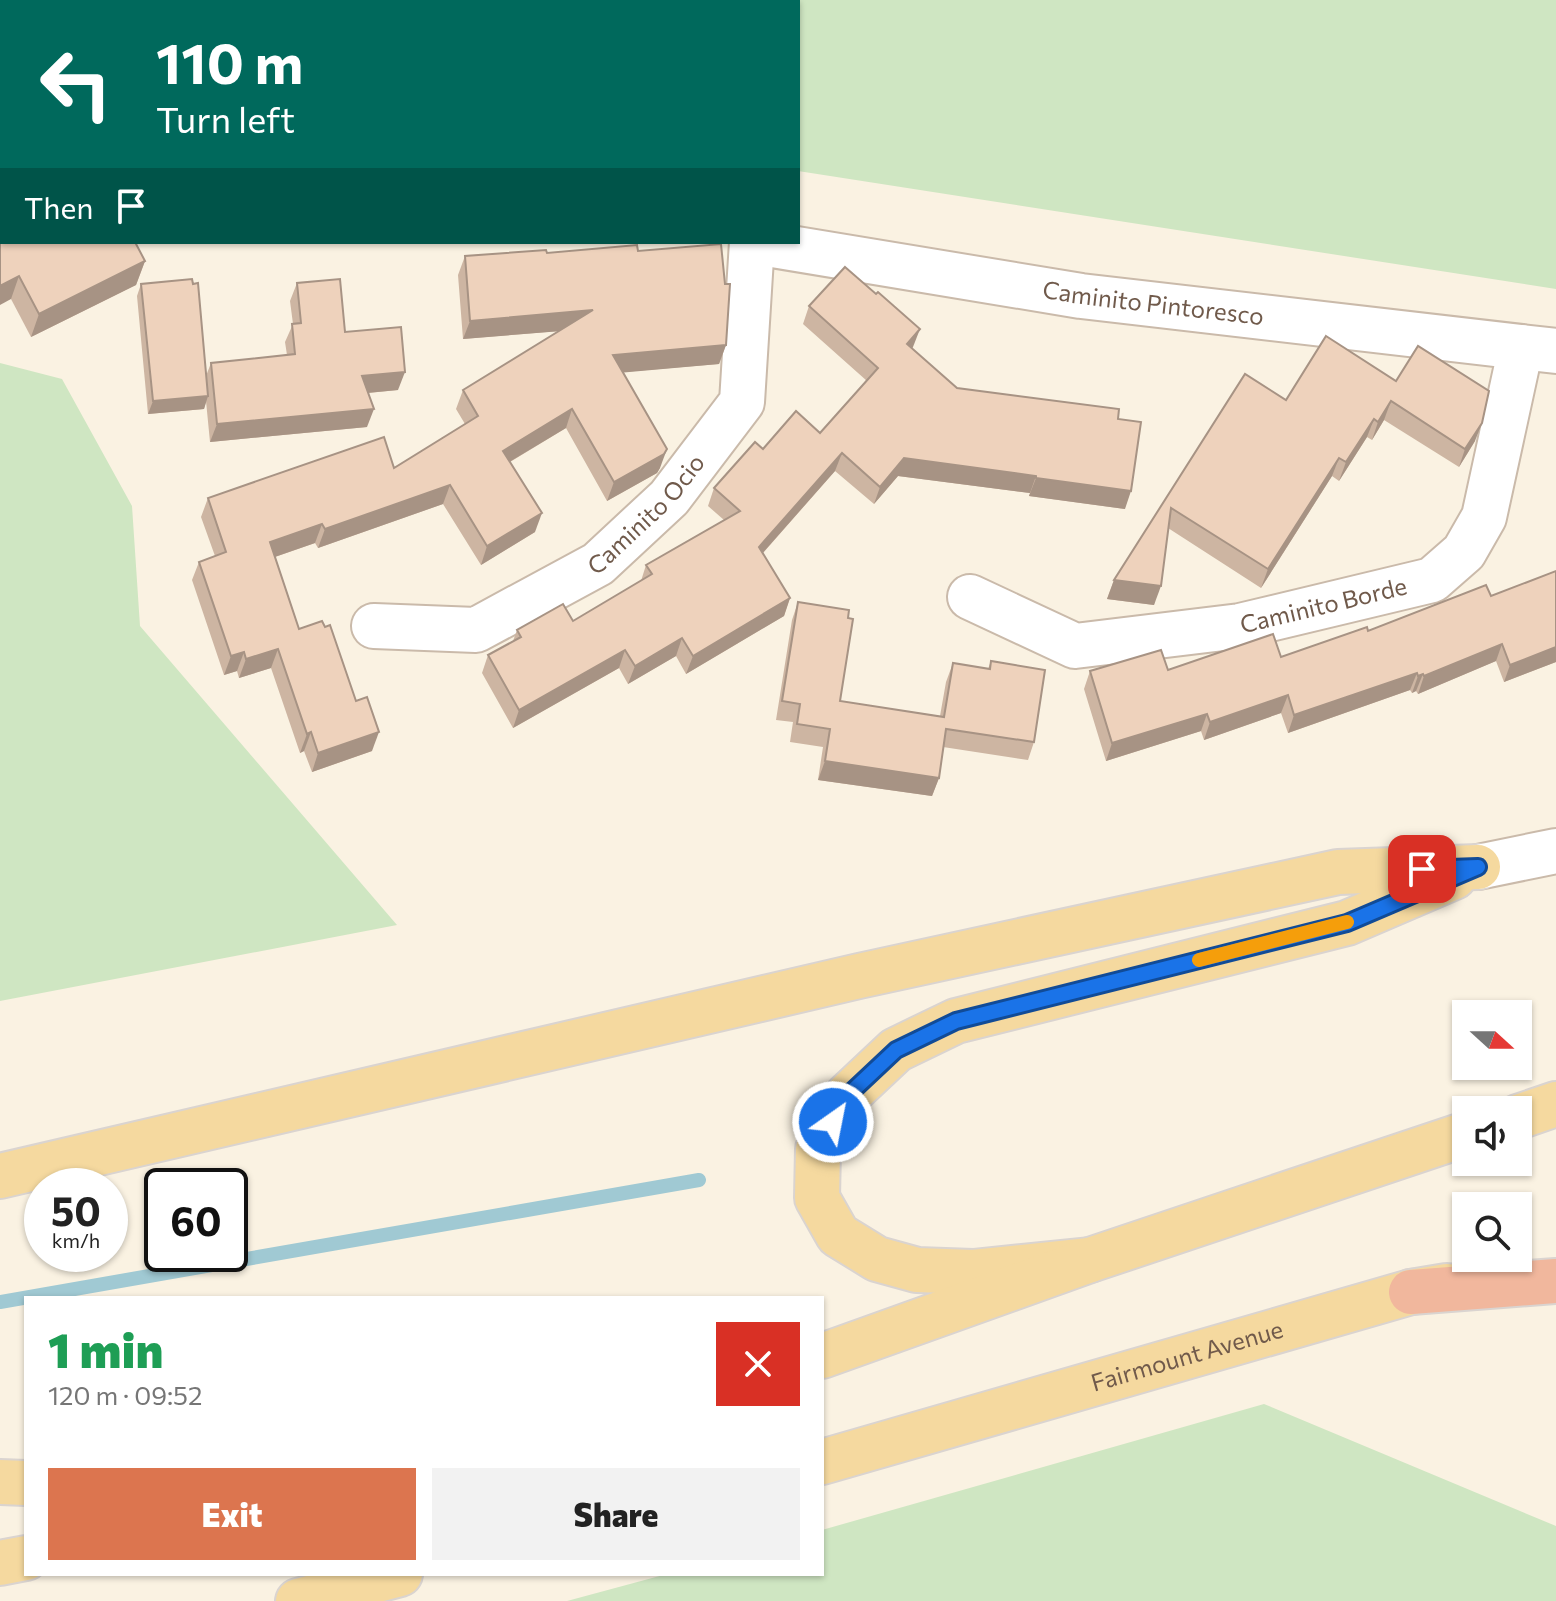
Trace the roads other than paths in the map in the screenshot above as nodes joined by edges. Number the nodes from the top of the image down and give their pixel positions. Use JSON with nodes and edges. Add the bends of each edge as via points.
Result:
{"nodes":[{"id":1,"x":753,"y":244,"type":"edge"},
{"id":2,"x":765,"y":244,"type":"edge"},
{"id":3,"x":1539,"y":349,"type":"edge"},
{"id":4,"x":970,"y":597,"type":"dead end"},
{"id":5,"x":374,"y":626,"type":"dead end"},
{"id":6,"x":1556,"y":851,"type":"edge"},
{"id":7,"x":1478,"y":867,"type":"junction"},
{"id":8,"x":1556,"y":1104,"type":"edge"},
{"id":9,"x":1532,"y":1112,"type":"edge"},
{"id":10,"x":1452,"y":1139,"type":"edge"},
{"id":11,"x":0,"y":1176,"type":"edge"},
{"id":12,"x":1090,"y":1260,"type":"junction"},
{"id":13,"x":1556,"y":1267,"type":"edge"},
{"id":14,"x":1556,"y":1281,"type":"edge"},
{"id":15,"x":1411,"y":1292,"type":"junction"},
{"id":16,"x":824,"y":1355,"type":"edge"},
{"id":17,"x":824,"y":1461,"type":"edge"},
{"id":18,"x":0,"y":1482,"type":"edge"},
{"id":19,"x":24,"y":1483,"type":"edge"},
{"id":20,"x":24,"y":1558,"type":"edge"},
{"id":21,"x":0,"y":1563,"type":"edge"},
{"id":22,"x":392,"y":1576,"type":"edge"},
{"id":23,"x":298,"y":1601,"type":"edge"}],
"edges":[{"from":1,"to":5,"type":"street","name":"Caminito Ocio","via":[[742,402],[669,498],[598,564],[476,630]]},
{"from":2,"to":3,"type":"street","name":"Caminito Pintoresco","via":[[1081,296]]},
{"from":3,"to":4,"type":"street","name":"Caminito Borde","via":[[1484,517],[1464,552],[1432,580],[1240,626],[1075,646]]},
{"from":6,"to":7,"type":"street"},
{"from":7,"to":11,"type":"main road","via":[[1323,875],[859,976]]},
{"from":7,"to":12,"type":"main road","via":[[1347,923],[956,1021],[896,1050],[847,1096],[818,1149],[817,1198],[838,1235],[877,1259],[917,1270],[973,1272]]},
{"from":8,"to":9,"type":"main road"},
{"from":10,"to":12,"type":"main road"},
{"from":12,"to":16,"type":"main road"},
{"from":13,"to":15,"type":"main road","name":"Fairmount Avenue"},
{"from":14,"to":15,"type":"highway"},
{"from":15,"to":17,"type":"main road","name":"Fairmount Avenue"},
{"from":18,"to":19,"type":"main road"},
{"from":20,"to":21,"type":"main road"},
{"from":22,"to":23,"type":"main road"}]}
